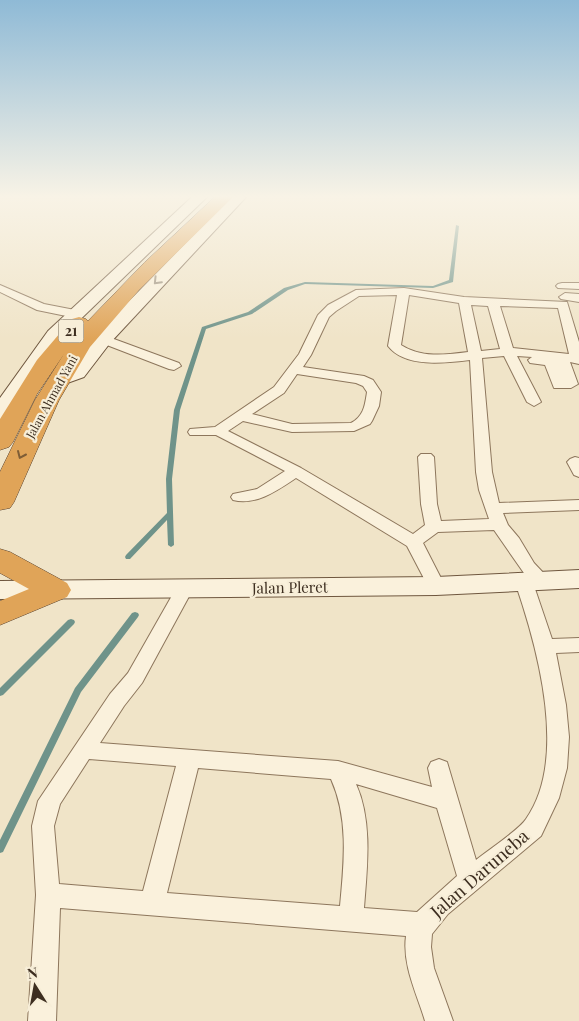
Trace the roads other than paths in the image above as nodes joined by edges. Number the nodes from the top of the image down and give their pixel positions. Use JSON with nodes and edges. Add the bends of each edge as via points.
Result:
{"nodes":[{"id":1,"x":151,"y":244,"type":"edge"},
{"id":2,"x":167,"y":244,"type":"edge"},
{"id":3,"x":168,"y":244,"type":"edge"},
{"id":4,"x":194,"y":244,"type":"edge"},
{"id":5,"x":579,"y":286,"type":"edge"},
{"id":6,"x":0,"y":288,"type":"edge"},
{"id":7,"x":404,"y":291,"type":"junction"},
{"id":8,"x":564,"y":292,"type":"joint"},
{"id":9,"x":579,"y":298,"type":"edge"},
{"id":10,"x":464,"y":301,"type":"junction"},
{"id":11,"x":493,"y":303,"type":"junction"},
{"id":12,"x":76,"y":314,"type":"junction"},
{"id":13,"x":103,"y":339,"type":"junction"},
{"id":14,"x":476,"y":355,"type":"junction"},
{"id":15,"x":510,"y":356,"type":"junction"},
{"id":16,"x":562,"y":357,"type":"junction"},
{"id":17,"x":578,"y":360,"type":"edge"},
{"id":18,"x":174,"y":366,"type":"dead end"},
{"id":19,"x":294,"y":370,"type":"junction"},
{"id":20,"x":59,"y":380,"type":"junction"},
{"id":21,"x":534,"y":402,"type":"dead end"},
{"id":22,"x":0,"y":414,"type":"edge"},
{"id":23,"x":242,"y":416,"type":"junction"},
{"id":24,"x":218,"y":431,"type":"junction"},
{"id":25,"x":195,"y":432,"type":"dead end"},
{"id":26,"x":0,"y":442,"type":"edge"},
{"id":27,"x":426,"y":457,"type":"dead end"},
{"id":28,"x":296,"y":471,"type":"junction"},
{"id":29,"x":239,"y":497,"type":"dead end"},
{"id":30,"x":0,"y":502,"type":"edge"},
{"id":31,"x":579,"y":505,"type":"edge"},
{"id":32,"x":496,"y":516,"type":"junction"},
{"id":33,"x":434,"y":527,"type":"junction"},
{"id":34,"x":414,"y":542,"type":"junction"},
{"id":35,"x":0,"y":559,"type":"edge"},
{"id":36,"x":579,"y":579,"type":"edge"},
{"id":37,"x":533,"y":581,"type":"junction"},
{"id":38,"x":436,"y":586,"type":"junction"},
{"id":39,"x":184,"y":589,"type":"junction"},
{"id":40,"x":0,"y":590,"type":"edge"},
{"id":41,"x":56,"y":590,"type":"junction"},
{"id":42,"x":0,"y":614,"type":"edge"},
{"id":43,"x":546,"y":646,"type":"junction"},
{"id":44,"x":579,"y":646,"type":"edge"},
{"id":45,"x":84,"y":750,"type":"junction"},
{"id":46,"x":189,"y":760,"type":"junction"},
{"id":47,"x":439,"y":768,"type":"dead end"},
{"id":48,"x":338,"y":770,"type":"junction"},
{"id":49,"x":446,"y":802,"type":"junction"},
{"id":50,"x":470,"y":880,"type":"junction"},
{"id":51,"x":48,"y":895,"type":"junction"},
{"id":52,"x":152,"y":904,"type":"junction"},
{"id":53,"x":351,"y":919,"type":"junction"},
{"id":54,"x":422,"y":925,"type":"junction"},
{"id":55,"x":42,"y":1021,"type":"edge"},
{"id":56,"x":439,"y":1021,"type":"edge"}],
"edges":[{"from":1,"to":12,"type":"street"},
{"from":2,"to":26,"type":"highway","name":"Jalan Ahmad Yani","number":"21","via":[[65,336],[28,388]]},
{"from":3,"to":20,"type":"highway","name":"Jalan Ahmad Yani","number":"21","via":[[81,344]]},
{"from":4,"to":13,"type":"street","one_way":true},
{"from":5,"to":8,"type":"street"},
{"from":6,"to":12,"type":"street","via":[[41,307]]},
{"from":7,"to":10,"type":"street"},
{"from":7,"to":14,"type":"street","via":[[394,346],[398,350],[422,357]]},
{"from":7,"to":19,"type":"street","via":[[356,293],[332,308],[324,315]]},
{"from":8,"to":9,"type":"street"},
{"from":10,"to":11,"type":"street"},
{"from":10,"to":14,"type":"street"},
{"from":11,"to":15,"type":"street"},
{"from":11,"to":17,"type":"street","via":[[563,305]]},
{"from":12,"to":22,"type":"street","via":[[37,357]]},
{"from":13,"to":18,"type":"street"},
{"from":13,"to":20,"type":"street","via":[[77,373]]},
{"from":14,"to":15,"type":"street"},
{"from":14,"to":32,"type":"street","via":[[482,457]]},
{"from":15,"to":16,"type":"street"},
{"from":15,"to":16,"type":"street","via":[[550,361],[559,385],[571,384]]},
{"from":15,"to":21,"type":"street"},
{"from":16,"to":17,"type":"street"},
{"from":19,"to":23,"type":"street","via":[[280,390]]},
{"from":19,"to":23,"type":"street","via":[[368,383],[374,392],[365,421],[354,427],[292,428]]},
{"from":20,"to":30,"type":"highway","name":"Jalan Ahmad Yani","number":"21","one_way":true},
{"from":23,"to":24,"type":"street"},
{"from":24,"to":25,"type":"street"},
{"from":24,"to":28,"type":"street"},
{"from":27,"to":33,"type":"street","via":[[428,504]]},
{"from":28,"to":29,"type":"street","via":[[262,494]]},
{"from":28,"to":34,"type":"street"},
{"from":31,"to":32,"type":"street"},
{"from":32,"to":33,"type":"street"},
{"from":32,"to":37,"type":"street"},
{"from":33,"to":34,"type":"street"},
{"from":34,"to":38,"type":"street"},
{"from":35,"to":41,"type":"highway"},
{"from":36,"to":37,"type":"street","name":"Jalan Pleret"},
{"from":37,"to":38,"type":"street","name":"Jalan Pleret"},
{"from":37,"to":43,"type":"street","name":"Jalan Daruneba"},
{"from":38,"to":39,"type":"street","name":"Jalan Pleret"},
{"from":39,"to":41,"type":"street","name":"Jalan Pleret"},
{"from":39,"to":45,"type":"street","via":[[135,678]]},
{"from":40,"to":41,"type":"street","name":"Jalan Pleret"},
{"from":41,"to":42,"type":"highway"},
{"from":43,"to":44,"type":"street"},
{"from":43,"to":50,"type":"street","name":"Jalan Daruneba","via":[[559,706],[562,738],[559,773],[550,803],[534,827]]},
{"from":45,"to":46,"type":"street"},
{"from":45,"to":51,"type":"street","via":[[49,801],[43,826]]},
{"from":46,"to":48,"type":"street","via":[[258,762]]},
{"from":46,"to":52,"type":"street"},
{"from":47,"to":49,"type":"street"},
{"from":48,"to":49,"type":"street"},
{"from":48,"to":53,"type":"street","via":[[354,813],[357,842]]},
{"from":49,"to":50,"type":"street"},
{"from":50,"to":54,"type":"street","name":"Jalan Daruneba"},
{"from":51,"to":52,"type":"street"},
{"from":51,"to":55,"type":"street"},
{"from":52,"to":53,"type":"street"},
{"from":53,"to":54,"type":"street"},
{"from":54,"to":56,"type":"street","name":"Jalan Daruneba","via":[[418,937],[420,958]]}]}
